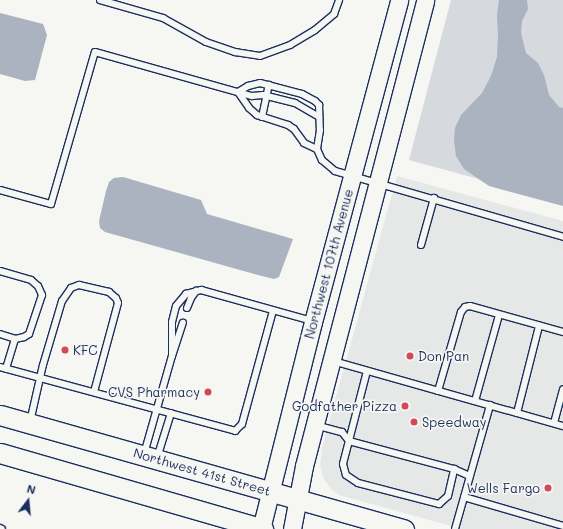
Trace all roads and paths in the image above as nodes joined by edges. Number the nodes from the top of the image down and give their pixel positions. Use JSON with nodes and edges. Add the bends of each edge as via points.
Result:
{"nodes":[{"id":1,"x":100,"y":0,"type":"edge"},
{"id":2,"x":338,"y":0,"type":"edge"},
{"id":3,"x":399,"y":0,"type":"edge"},
{"id":4,"x":425,"y":0,"type":"edge"},
{"id":5,"x":269,"y":85,"type":"junction"},
{"id":6,"x":238,"y":92,"type":"junction"},
{"id":7,"x":268,"y":96,"type":"junction"},
{"id":8,"x":262,"y":117,"type":"junction"},
{"id":9,"x":319,"y":117,"type":"junction"},
{"id":10,"x":317,"y":149,"type":"junction"},
{"id":11,"x":353,"y":176,"type":"junction"},
{"id":12,"x":377,"y":184,"type":"junction"},
{"id":13,"x":0,"y":190,"type":"edge"},
{"id":14,"x":434,"y":198,"type":"junction"},
{"id":15,"x":563,"y":237,"type":"edge"},
{"id":16,"x":421,"y":245,"type":"dead end"},
{"id":17,"x":0,"y":271,"type":"edge"},
{"id":18,"x":196,"y":291,"type":"junction"},
{"id":19,"x":187,"y":308,"type":"dead end"},
{"id":20,"x":273,"y":311,"type":"junction"},
{"id":21,"x":499,"y":314,"type":"junction"},
{"id":22,"x":313,"y":322,"type":"junction"},
{"id":23,"x":183,"y":323,"type":"dead end"},
{"id":24,"x":539,"y":326,"type":"junction"},
{"id":25,"x":563,"y":332,"type":"edge"},
{"id":26,"x":0,"y":334,"type":"edge"},
{"id":27,"x":15,"y":339,"type":"junction"},
{"id":28,"x":172,"y":356,"type":"junction"},
{"id":29,"x":332,"y":361,"type":"junction"},
{"id":30,"x":3,"y":368,"type":"edge"},
{"id":31,"x":367,"y":371,"type":"junction"},
{"id":32,"x":40,"y":378,"type":"junction"},
{"id":33,"x":563,"y":389,"type":"edge"},
{"id":34,"x":438,"y":391,"type":"junction"},
{"id":35,"x":94,"y":392,"type":"junction"},
{"id":36,"x":475,"y":401,"type":"junction"},
{"id":37,"x":490,"y":405,"type":"junction"},
{"id":38,"x":156,"y":409,"type":"junction"},
{"id":39,"x":171,"y":413,"type":"junction"},
{"id":40,"x":517,"y":413,"type":"junction"},
{"id":41,"x":0,"y":415,"type":"edge"},
{"id":42,"x":30,"y":423,"type":"junction"},
{"id":43,"x":554,"y":424,"type":"junction"},
{"id":44,"x":315,"y":425,"type":"junction"},
{"id":45,"x":563,"y":426,"type":"edge"},
{"id":46,"x":349,"y":441,"type":"junction"},
{"id":47,"x":0,"y":453,"type":"edge"},
{"id":48,"x":150,"y":458,"type":"junction"},
{"id":49,"x":454,"y":469,"type":"junction"},
{"id":50,"x":470,"y":476,"type":"junction"},
{"id":51,"x":269,"y":491,"type":"junction"},
{"id":52,"x":464,"y":497,"type":"junction"},
{"id":53,"x":298,"y":499,"type":"junction"},
{"id":54,"x":563,"y":526,"type":"edge"},
{"id":55,"x":261,"y":529,"type":"edge"},
{"id":56,"x":292,"y":529,"type":"edge"},
{"id":57,"x":404,"y":529,"type":"edge"},
{"id":58,"x":455,"y":529,"type":"edge"}],
"edges":[{"from":1,"to":2,"type":"lane","via":[[163,18],[206,42],[235,52],[260,56],[290,45],[315,30],[334,14]]},
{"from":3,"to":11,"type":"main road","name":"Northwest 107th Avenue"},
{"from":4,"to":12,"type":"main road","name":"Northwest 107th Avenue"},
{"from":5,"to":6,"type":"lane","via":[[254,84]]},
{"from":5,"to":7,"type":"lane"},
{"from":5,"to":9,"type":"lane","via":[[302,94],[315,101],[319,105]]},
{"from":6,"to":7,"type":"lane","via":[[252,96]]},
{"from":6,"to":8,"type":"lane","via":[[249,108]]},
{"from":6,"to":13,"type":"lane","via":[[95,52],[51,204]]},
{"from":7,"to":8,"type":"lane"},
{"from":7,"to":9,"type":"lane","via":[[295,103]]},
{"from":8,"to":10,"type":"lane","via":[[294,129],[304,143]]},
{"from":9,"to":10,"type":"lane"},
{"from":10,"to":11,"type":"lane","via":[[322,160],[330,168]]},
{"from":11,"to":12,"type":"lane"},
{"from":11,"to":22,"type":"main road","name":"Northwest 107th Avenue"},
{"from":12,"to":14,"type":"lane"},
{"from":12,"to":29,"type":"main road","name":"Northwest 107th Avenue"},
{"from":14,"to":15,"type":"lane"},
{"from":14,"to":16,"type":"lane"},
{"from":17,"to":27,"type":"lane","via":[[31,280],[41,291],[29,334]]},
{"from":18,"to":19,"type":"lane"},
{"from":18,"to":20,"type":"lane","via":[[201,290]]},
{"from":18,"to":28,"type":"lane","via":[[182,297],[176,306],[172,322]]},
{"from":20,"to":22,"type":"lane"},
{"from":20,"to":39,"type":"lane","via":[[239,429],[232,432]]},
{"from":21,"to":24,"type":"lane"},
{"from":21,"to":34,"type":"lane","via":[[470,306],[461,312]]},
{"from":21,"to":36,"type":"lane"},
{"from":22,"to":51,"type":"main road","name":"Northwest 107th Avenue"},
{"from":23,"to":28,"type":"lane"},
{"from":24,"to":25,"type":"lane"},
{"from":24,"to":40,"type":"lane"},
{"from":26,"to":27,"type":"lane"},
{"from":27,"to":30,"type":"lane"},
{"from":28,"to":38,"type":"lane"},
{"from":29,"to":31,"type":"lane"},
{"from":29,"to":44,"type":"main road","name":"Northwest 107th Avenue"},
{"from":30,"to":32,"type":"lane"},
{"from":31,"to":34,"type":"lane"},
{"from":31,"to":46,"type":"lane"},
{"from":32,"to":35,"type":"lane"},
{"from":32,"to":35,"type":"lane","via":[[62,301],[70,288],[84,286],[109,292],[116,298],[118,306]]},
{"from":32,"to":42,"type":"lane"},
{"from":33,"to":43,"type":"lane"},
{"from":34,"to":36,"type":"lane"},
{"from":35,"to":38,"type":"lane"},
{"from":36,"to":37,"type":"lane"},
{"from":37,"to":40,"type":"lane"},
{"from":37,"to":50,"type":"lane"},
{"from":38,"to":39,"type":"lane"},
{"from":38,"to":48,"type":"lane"},
{"from":39,"to":48,"type":"lane"},
{"from":40,"to":43,"type":"lane"},
{"from":41,"to":42,"type":"main road","name":"Northwest 41st Street"},
{"from":42,"to":48,"type":"main road","name":"Northwest 41st Street"},
{"from":43,"to":45,"type":"lane"},
{"from":44,"to":46,"type":"lane","via":[[342,432]]},
{"from":44,"to":53,"type":"main road","name":"Northwest 107th Avenue"},
{"from":46,"to":49,"type":"lane"},
{"from":46,"to":49,"type":"lane","via":[[343,464],[346,474],[358,483],[439,504],[448,496]]},
{"from":47,"to":55,"type":"main road"},
{"from":48,"to":51,"type":"main road","name":"Northwest 41st Street"},
{"from":49,"to":50,"type":"lane"},
{"from":50,"to":52,"type":"lane"},
{"from":51,"to":53,"type":"main road","name":"Northwest 41st Street"},
{"from":51,"to":55,"type":"main road","name":"Northwest 107th Avenue"},
{"from":52,"to":54,"type":"lane"},
{"from":52,"to":58,"type":"lane"},
{"from":53,"to":56,"type":"main road","name":"Northwest 107th Avenue"},
{"from":53,"to":57,"type":"main road","name":"Northwest 41st Street"}]}
